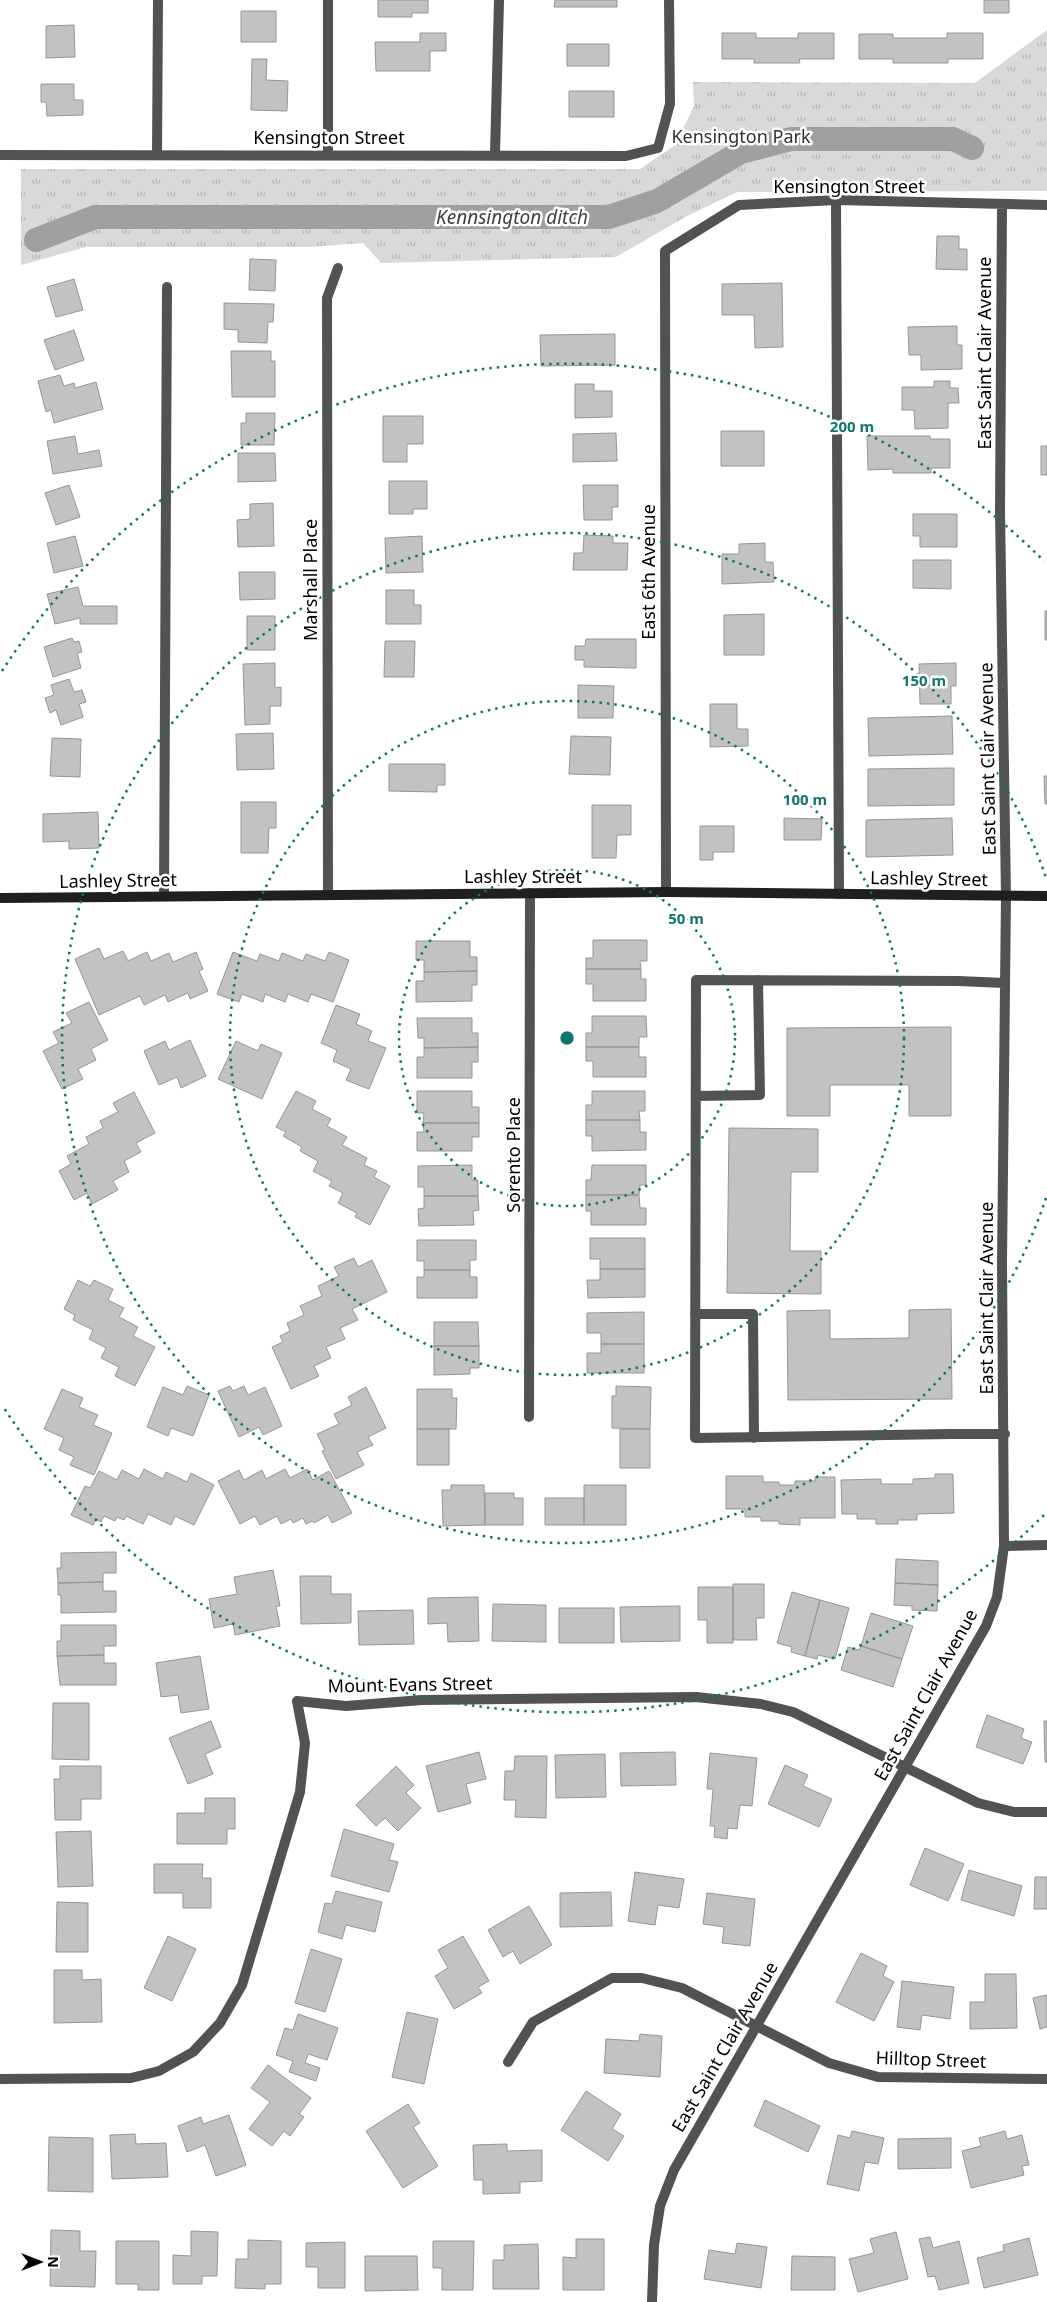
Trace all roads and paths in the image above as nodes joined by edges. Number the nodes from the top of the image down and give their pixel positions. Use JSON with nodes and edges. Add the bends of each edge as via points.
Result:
{"nodes":[{"id":1,"x":158,"y":0,"type":"edge"},
{"id":2,"x":328,"y":0,"type":"edge"},
{"id":3,"x":500,"y":0,"type":"edge"},
{"id":4,"x":669,"y":0,"type":"edge"},
{"id":5,"x":157,"y":154,"type":"junction"},
{"id":6,"x":328,"y":154,"type":"junction"},
{"id":7,"x":495,"y":154,"type":"junction"},
{"id":8,"x":0,"y":155,"type":"edge"},
{"id":9,"x":836,"y":200,"type":"junction"},
{"id":10,"x":1047,"y":205,"type":"edge"},
{"id":11,"x":1002,"y":206,"type":"junction"},
{"id":12,"x":665,"y":251,"type":"joint"},
{"id":13,"x":338,"y":268,"type":"dead end"},
{"id":14,"x":167,"y":287,"type":"dead end"},
{"id":15,"x":666,"y":892,"type":"junction"},
{"id":16,"x":530,"y":893,"type":"junction"},
{"id":17,"x":328,"y":894,"type":"junction"},
{"id":18,"x":839,"y":894,"type":"junction"},
{"id":19,"x":164,"y":896,"type":"junction"},
{"id":20,"x":1006,"y":896,"type":"junction"},
{"id":21,"x":1047,"y":896,"type":"edge"},
{"id":22,"x":0,"y":898,"type":"edge"},
{"id":23,"x":758,"y":980,"type":"junction"},
{"id":24,"x":1005,"y":983,"type":"junction"},
{"id":25,"x":696,"y":1096,"type":"junction"},
{"id":26,"x":695,"y":1314,"type":"junction"},
{"id":27,"x":529,"y":1417,"type":"dead end"},
{"id":28,"x":1005,"y":1434,"type":"junction"},
{"id":29,"x":754,"y":1438,"type":"junction"},
{"id":30,"x":1047,"y":1545,"type":"edge"},
{"id":31,"x":1004,"y":1546,"type":"junction"},
{"id":32,"x":906,"y":1766,"type":"junction"},
{"id":33,"x":1047,"y":1812,"type":"edge"},
{"id":34,"x":755,"y":2026,"type":"junction"},
{"id":35,"x":508,"y":2062,"type":"dead end"},
{"id":36,"x":0,"y":2079,"type":"edge"},
{"id":37,"x":1047,"y":2079,"type":"edge"},
{"id":38,"x":652,"y":2302,"type":"edge"}],
"edges":[{"from":1,"to":5,"type":"street"},
{"from":2,"to":6,"type":"street"},
{"from":3,"to":7,"type":"street"},
{"from":4,"to":7,"type":"street","name":"Kensington Street","via":[[670,104],[658,148],[626,156]]},
{"from":5,"to":6,"type":"street","name":"Kensington Street"},
{"from":5,"to":8,"type":"street","name":"Kensington Street"},
{"from":6,"to":7,"type":"street","name":"Kensington Street"},
{"from":9,"to":11,"type":"street","name":"Kensington Street"},
{"from":9,"to":12,"type":"street","name":"Kensington Street","via":[[739,205]]},
{"from":9,"to":18,"type":"street"},
{"from":10,"to":11,"type":"street","name":"Kensington Street"},
{"from":11,"to":20,"type":"street","name":"East Saint Clair Avenue","via":[[1000,511]]},
{"from":12,"to":15,"type":"street","name":"East 6th Avenue"},
{"from":13,"to":17,"type":"street","name":"Marshall Place","via":[[326,298]]},
{"from":14,"to":19,"type":"street"},
{"from":15,"to":16,"type":"main road","name":"Lashley Street"},
{"from":15,"to":18,"type":"main road","name":"Lashley Street"},
{"from":16,"to":17,"type":"main road","name":"Lashley Street"},
{"from":16,"to":27,"type":"street","name":"Sorento Place"},
{"from":17,"to":19,"type":"main road","name":"Lashley Street"},
{"from":18,"to":20,"type":"main road","name":"Lashley Street"},
{"from":19,"to":22,"type":"main road","name":"Lashley Street"},
{"from":20,"to":21,"type":"main road","name":"Lashley Street"},
{"from":20,"to":24,"type":"street","name":"East Saint Clair Avenue"},
{"from":23,"to":24,"type":"street"},
{"from":23,"to":25,"type":"street","via":[[696,980]]},
{"from":23,"to":25,"type":"street","via":[[760,1095]]},
{"from":24,"to":28,"type":"street","name":"East Saint Clair Avenue","via":[[1002,1262]]},
{"from":25,"to":26,"type":"street"},
{"from":26,"to":29,"type":"street","via":[[753,1314]]},
{"from":26,"to":29,"type":"street","via":[[695,1438]]},
{"from":28,"to":29,"type":"street"},
{"from":28,"to":31,"type":"street","name":"East Saint Clair Avenue"},
{"from":30,"to":31,"type":"street"},
{"from":31,"to":32,"type":"street","name":"East Saint Clair Avenue","via":[[997,1597],[986,1626]]},
{"from":32,"to":33,"type":"street","name":"Mount Evans Street","via":[[978,1803],[1014,1812]]},
{"from":32,"to":34,"type":"street","name":"East Saint Clair Avenue"},
{"from":32,"to":36,"type":"street","name":"Mount Evans Street","via":[[793,1712],[761,1704],[696,1697],[422,1700],[346,1706],[297,1700],[305,1743],[300,1792],[242,1985],[220,2023],[193,2052],[150,2074],[131,2078]]},
{"from":34,"to":35,"type":"street","name":"Hilltop Street","via":[[682,1988],[642,1978],[612,1978],[533,2022]]},
{"from":34,"to":37,"type":"street","name":"Hilltop Street","via":[[829,2063],[878,2078]]},
{"from":34,"to":38,"type":"street","name":"East Saint Clair Avenue","via":[[674,2170],[660,2206],[654,2245]]}]}
